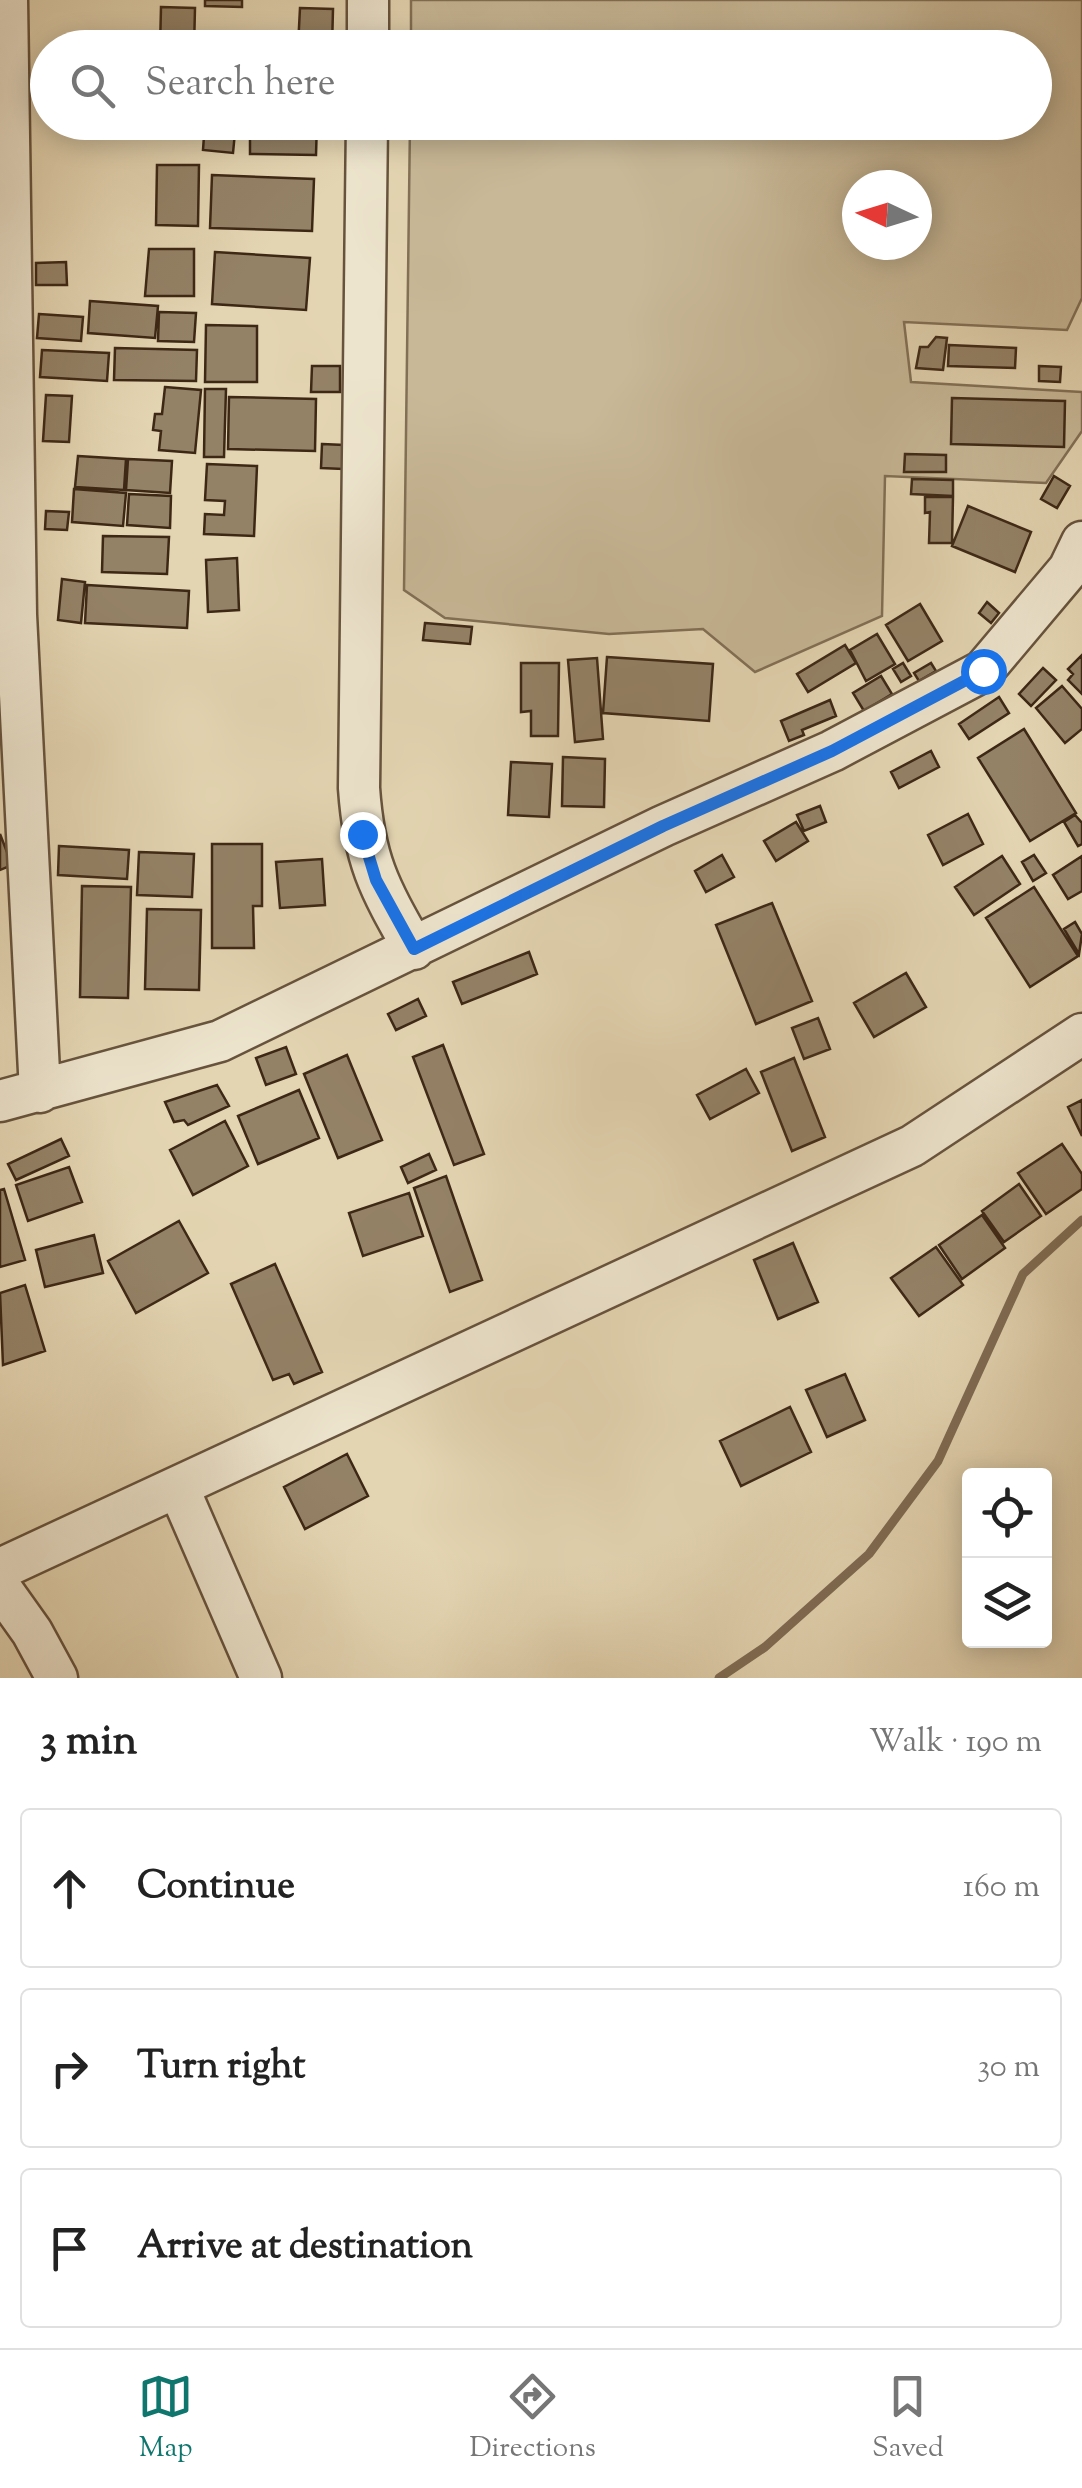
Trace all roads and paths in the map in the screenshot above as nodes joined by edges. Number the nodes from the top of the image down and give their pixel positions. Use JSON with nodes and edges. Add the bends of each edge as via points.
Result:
{"nodes":[{"id":1,"x":7,"y":0,"type":"edge"},
{"id":2,"x":368,"y":0,"type":"edge"},
{"id":3,"x":368,"y":30,"type":"edge"},
{"id":4,"x":367,"y":140,"type":"edge"},
{"id":5,"x":1078,"y":564,"type":"edge"},
{"id":6,"x":8,"y":622,"type":"edge"},
{"id":7,"x":414,"y":949,"type":"junction"},
{"id":8,"x":1082,"y":1034,"type":"edge"},
{"id":9,"x":40,"y":1092,"type":"junction"},
{"id":10,"x":0,"y":1101,"type":"edge"},
{"id":11,"x":178,"y":1487,"type":"junction"},
{"id":12,"x":0,"y":1569,"type":"edge"},
{"id":13,"x":0,"y":1586,"type":"edge"},
{"id":14,"x":57,"y":1678,"type":"edge"},
{"id":15,"x":261,"y":1678,"type":"edge"}],
"edges":[{"from":1,"to":6,"type":"street"},
{"from":2,"to":3,"type":"street"},
{"from":4,"to":7,"type":"street","via":[[359,788],[362,834],[376,880]]},
{"from":5,"to":7,"type":"street","via":[[983,671],[832,751]]},
{"from":6,"to":9,"type":"street"},
{"from":7,"to":9,"type":"street","via":[[220,1041]]},
{"from":8,"to":11,"type":"street","via":[[912,1146]]},
{"from":9,"to":10,"type":"street"},
{"from":11,"to":12,"type":"street"},
{"from":11,"to":15,"type":"street"},
{"from":13,"to":14,"type":"street"}]}
